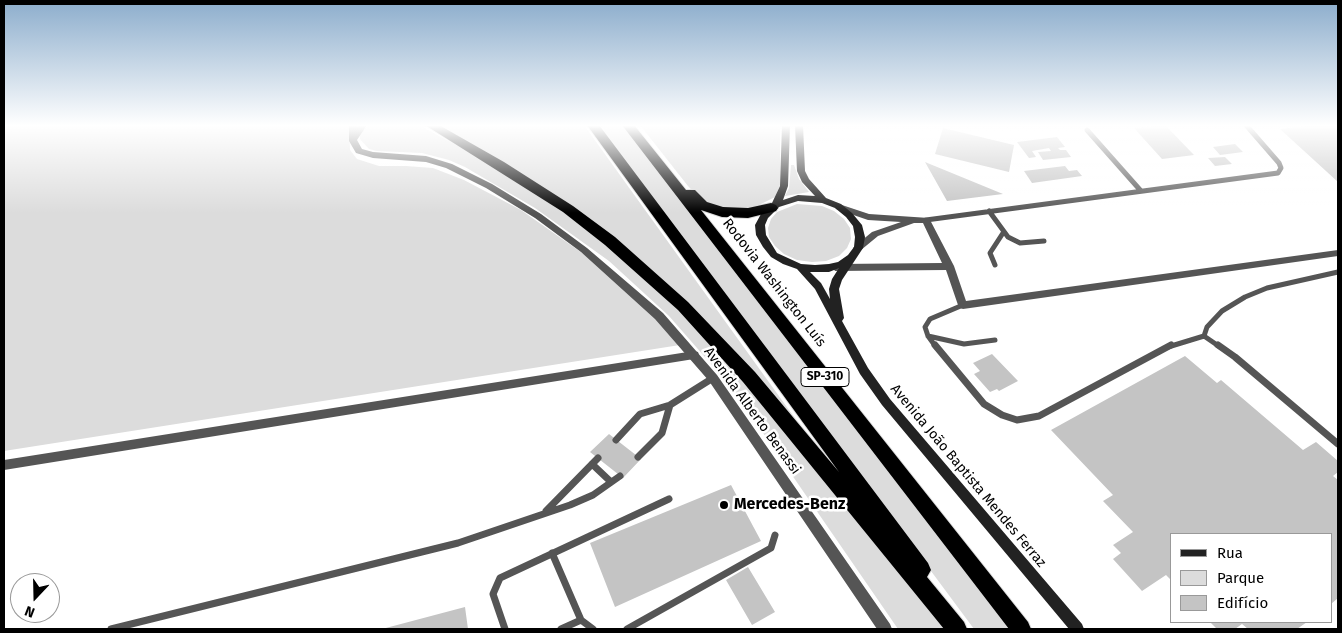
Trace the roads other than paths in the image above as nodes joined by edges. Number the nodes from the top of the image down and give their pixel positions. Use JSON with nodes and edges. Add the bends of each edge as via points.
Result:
{"nodes":[{"id":1,"x":375,"y":155,"type":"edge"},
{"id":2,"x":483,"y":155,"type":"edge"},
{"id":3,"x":615,"y":155,"type":"edge"},
{"id":4,"x":652,"y":155,"type":"edge"},
{"id":5,"x":653,"y":155,"type":"edge"},
{"id":6,"x":785,"y":155,"type":"edge"},
{"id":7,"x":800,"y":155,"type":"edge"},
{"id":8,"x":1109,"y":155,"type":"edge"},
{"id":9,"x":1272,"y":155,"type":"edge"},
{"id":10,"x":1142,"y":192,"type":"junction"},
{"id":11,"x":823,"y":200,"type":"junction"},
{"id":12,"x":774,"y":206,"type":"junction"},
{"id":13,"x":838,"y":206,"type":"junction"},
{"id":14,"x":989,"y":211,"type":"junction"},
{"id":15,"x":922,"y":219,"type":"junction"},
{"id":16,"x":1003,"y":233,"type":"junction"},
{"id":17,"x":1044,"y":242,"type":"dead end"},
{"id":18,"x":858,"y":248,"type":"junction"},
{"id":19,"x":1338,"y":253,"type":"edge"},
{"id":20,"x":851,"y":257,"type":"junction"},
{"id":21,"x":995,"y":265,"type":"dead end"},
{"id":22,"x":949,"y":266,"type":"junction"},
{"id":23,"x":800,"y":267,"type":"junction"},
{"id":24,"x":829,"y":268,"type":"junction"},
{"id":25,"x":844,"y":269,"type":"junction"},
{"id":26,"x":1338,"y":272,"type":"edge"},
{"id":27,"x":963,"y":305,"type":"junction"},
{"id":28,"x":845,"y":335,"type":"junction"},
{"id":29,"x":928,"y":336,"type":"junction"},
{"id":30,"x":1204,"y":336,"type":"junction"},
{"id":31,"x":995,"y":340,"type":"dead end"},
{"id":32,"x":694,"y":355,"type":"junction"},
{"id":33,"x":713,"y":378,"type":"junction"},
{"id":34,"x":670,"y":405,"type":"junction"},
{"id":35,"x":616,"y":440,"type":"dead end"},
{"id":36,"x":1338,"y":444,"type":"edge"},
{"id":37,"x":638,"y":457,"type":"dead end"},
{"id":38,"x":598,"y":458,"type":"dead end"},
{"id":39,"x":592,"y":464,"type":"junction"},
{"id":40,"x":4,"y":465,"type":"edge"},
{"id":41,"x":620,"y":476,"type":"dead end"},
{"id":42,"x":611,"y":482,"type":"junction"},
{"id":43,"x":669,"y":499,"type":"dead end"},
{"id":44,"x":545,"y":512,"type":"junction"},
{"id":45,"x":775,"y":535,"type":"dead end"},
{"id":46,"x":552,"y":553,"type":"junction"},
{"id":47,"x":581,"y":620,"type":"junction"},
{"id":48,"x":111,"y":629,"type":"edge"},
{"id":49,"x":505,"y":629,"type":"edge"},
{"id":50,"x":561,"y":629,"type":"edge"},
{"id":51,"x":593,"y":629,"type":"edge"},
{"id":52,"x":627,"y":629,"type":"edge"},
{"id":53,"x":885,"y":629,"type":"edge"},
{"id":54,"x":957,"y":629,"type":"edge"},
{"id":55,"x":965,"y":629,"type":"edge"},
{"id":56,"x":1020,"y":629,"type":"edge"},
{"id":57,"x":1077,"y":629,"type":"edge"}],
"edges":[{"from":1,"to":32,"type":"street","name":"Avenida Alberto Benassi","via":[[414,157],[449,166],[538,216],[620,280]]},
{"from":2,"to":54,"type":"highway","via":[[568,209],[610,241],[682,306],[755,384]]},
{"from":3,"to":55,"type":"highway","number":"SP-310"},
{"from":4,"to":56,"type":"highway","name":"Rodovia Washington Luís","number":"SP-310"},
{"from":5,"to":12,"type":"highway","via":[[697,200],[711,209],[748,214]]},
{"from":6,"to":12,"type":"main road","via":[[784,186]]},
{"from":7,"to":11,"type":"main road","via":[[805,180]]},
{"from":8,"to":10,"type":"lane"},
{"from":9,"to":10,"type":"lane","via":[[1281,168],[1278,173]]},
{"from":10,"to":14,"type":"lane"},
{"from":11,"to":12,"type":"main road","via":[[798,198]]},
{"from":11,"to":13,"type":"main road"},
{"from":12,"to":23,"type":"main road","via":[[760,225],[761,236],[774,255]]},
{"from":13,"to":15,"type":"street","via":[[868,216]]},
{"from":13,"to":18,"type":"main road","via":[[857,225]]},
{"from":14,"to":15,"type":"lane"},
{"from":14,"to":16,"type":"lane"},
{"from":15,"to":18,"type":"street","via":[[875,234]]},
{"from":15,"to":22,"type":"street"},
{"from":16,"to":17,"type":"lane","via":[[1020,243]]},
{"from":16,"to":21,"type":"lane","via":[[990,253]]},
{"from":18,"to":20,"type":"main road"},
{"from":19,"to":27,"type":"street"},
{"from":20,"to":24,"type":"main road"},
{"from":20,"to":25,"type":"main road","name":"Avenida João Baptista Mendes Ferraz"},
{"from":22,"to":25,"type":"street"},
{"from":22,"to":27,"type":"street"},
{"from":23,"to":24,"type":"main road"},
{"from":23,"to":28,"type":"main road","name":"Avenida João Baptista Mendes Ferraz","via":[[818,286]]},
{"from":24,"to":25,"type":"street"},
{"from":25,"to":28,"type":"main road","name":"Avenida João Baptista Mendes Ferraz","via":[[837,280],[835,299]]},
{"from":26,"to":30,"type":"lane","via":[[1267,288],[1245,297],[1222,310],[1207,327]]},
{"from":27,"to":29,"type":"lane","via":[[930,319],[925,327]]},
{"from":28,"to":57,"type":"main road","name":"Avenida João Baptista Mendes Ferraz","via":[[864,371],[886,402]]},
{"from":29,"to":30,"type":"lane","via":[[984,404],[1017,420],[1039,416],[1169,346]]},
{"from":29,"to":31,"type":"lane","via":[[964,344]]},
{"from":30,"to":36,"type":"lane","via":[[1235,357]]},
{"from":32,"to":33,"type":"street","name":"Avenida Alberto Benassi"},
{"from":32,"to":40,"type":"street"},
{"from":33,"to":34,"type":"lane"},
{"from":33,"to":53,"type":"street","name":"Avenida Alberto Benassi"},
{"from":34,"to":35,"type":"lane","via":[[640,414]]},
{"from":34,"to":37,"type":"lane","via":[[662,434]]},
{"from":38,"to":39,"type":"lane"},
{"from":39,"to":42,"type":"lane"},
{"from":39,"to":44,"type":"lane"},
{"from":41,"to":42,"type":"lane"},
{"from":42,"to":44,"type":"lane","via":[[593,495]]},
{"from":43,"to":46,"type":"lane"},
{"from":44,"to":48,"type":"lane","via":[[458,543]]},
{"from":45,"to":52,"type":"lane","via":[[771,548]]},
{"from":46,"to":47,"type":"lane"},
{"from":46,"to":49,"type":"lane","via":[[500,578],[494,587],[493,594]]},
{"from":47,"to":50,"type":"lane"},
{"from":47,"to":51,"type":"lane"}]}
